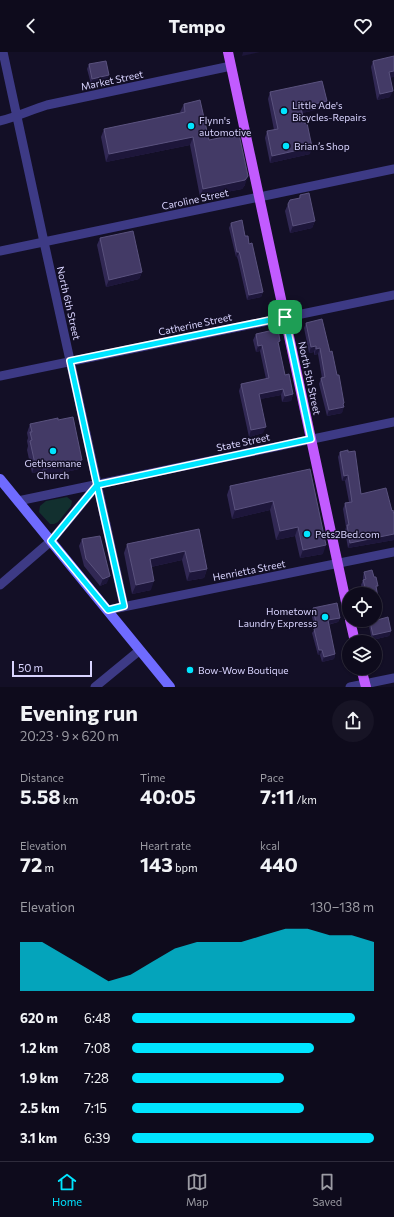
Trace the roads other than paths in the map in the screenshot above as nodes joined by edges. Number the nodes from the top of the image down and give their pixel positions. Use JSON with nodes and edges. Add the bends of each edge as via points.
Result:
{"nodes":[{"id":1,"x":3,"y":52,"type":"edge"},
{"id":2,"x":228,"y":52,"type":"edge"},
{"id":3,"x":231,"y":66,"type":"junction"},
{"id":4,"x":17,"y":116,"type":"junction"},
{"id":5,"x":0,"y":121,"type":"edge"},
{"id":6,"x":394,"y":169,"type":"edge"},
{"id":7,"x":259,"y":196,"type":"junction"},
{"id":8,"x":44,"y":242,"type":"junction"},
{"id":9,"x":0,"y":251,"type":"edge"},
{"id":10,"x":394,"y":295,"type":"edge"},
{"id":11,"x":285,"y":317,"type":"junction"},
{"id":12,"x":70,"y":361,"type":"junction"},
{"id":13,"x":0,"y":376,"type":"edge"},
{"id":14,"x":394,"y":422,"type":"edge"},
{"id":15,"x":311,"y":439,"type":"junction"},
{"id":16,"x":0,"y":479,"type":"edge"},
{"id":17,"x":97,"y":485,"type":"junction"},
{"id":18,"x":18,"y":501,"type":"junction"},
{"id":19,"x":51,"y":541,"type":"junction"},
{"id":20,"x":394,"y":552,"type":"edge"},
{"id":21,"x":338,"y":564,"type":"junction"},
{"id":22,"x":0,"y":585,"type":"edge"},
{"id":23,"x":343,"y":587,"type":"edge"},
{"id":24,"x":124,"y":606,"type":"junction"},
{"id":25,"x":108,"y":610,"type":"junction"},
{"id":26,"x":140,"y":650,"type":"junction"},
{"id":27,"x":363,"y":675,"type":"edge"},
{"id":28,"x":394,"y":678,"type":"edge"},
{"id":29,"x":365,"y":686,"type":"edge"},
{"id":30,"x":95,"y":687,"type":"edge"},
{"id":31,"x":170,"y":687,"type":"edge"},
{"id":32,"x":350,"y":687,"type":"edge"}],
"edges":[{"from":1,"to":4,"type":"street","name":"North 6th Street"},
{"from":2,"to":3,"type":"main road","name":"North 5th Street"},
{"from":3,"to":4,"type":"street","name":"Market Street","via":[[47,105]]},
{"from":3,"to":7,"type":"main road","name":"North 5th Street"},
{"from":4,"to":5,"type":"street","name":"Market Street"},
{"from":4,"to":8,"type":"street","name":"North 6th Street"},
{"from":6,"to":7,"type":"street","name":"Caroline Street"},
{"from":7,"to":8,"type":"street","name":"Caroline Street"},
{"from":7,"to":11,"type":"main road","name":"North 5th Street"},
{"from":8,"to":9,"type":"street","name":"Caroline Street"},
{"from":8,"to":12,"type":"street","name":"North 6th Street"},
{"from":10,"to":11,"type":"street","name":"Catherine Street"},
{"from":11,"to":12,"type":"street","name":"Catherine Street"},
{"from":11,"to":15,"type":"main road","name":"North 5th Street"},
{"from":12,"to":13,"type":"street","name":"Catherine Street"},
{"from":12,"to":17,"type":"street","name":"North 6th Street"},
{"from":14,"to":15,"type":"street","name":"State Street"},
{"from":15,"to":17,"type":"street","name":"State Street"},
{"from":15,"to":21,"type":"main road","name":"North 5th Street"},
{"from":16,"to":18,"type":"street"},
{"from":17,"to":18,"type":"street","name":"State Street"},
{"from":17,"to":19,"type":"street"},
{"from":17,"to":24,"type":"street","name":"North 6th Street"},
{"from":18,"to":19,"type":"street"},
{"from":19,"to":22,"type":"street"},
{"from":19,"to":25,"type":"street"},
{"from":20,"to":21,"type":"street","name":"Henrietta Street"},
{"from":21,"to":23,"type":"main road","name":"North 5th Street"},
{"from":21,"to":24,"type":"street","name":"Henrietta Street"},
{"from":24,"to":25,"type":"street","name":"Henrietta Street"},
{"from":25,"to":26,"type":"street"},
{"from":26,"to":30,"type":"street"},
{"from":26,"to":31,"type":"street"},
{"from":27,"to":29,"type":"main road"},
{"from":28,"to":29,"type":"street"},
{"from":29,"to":32,"type":"street"}]}
